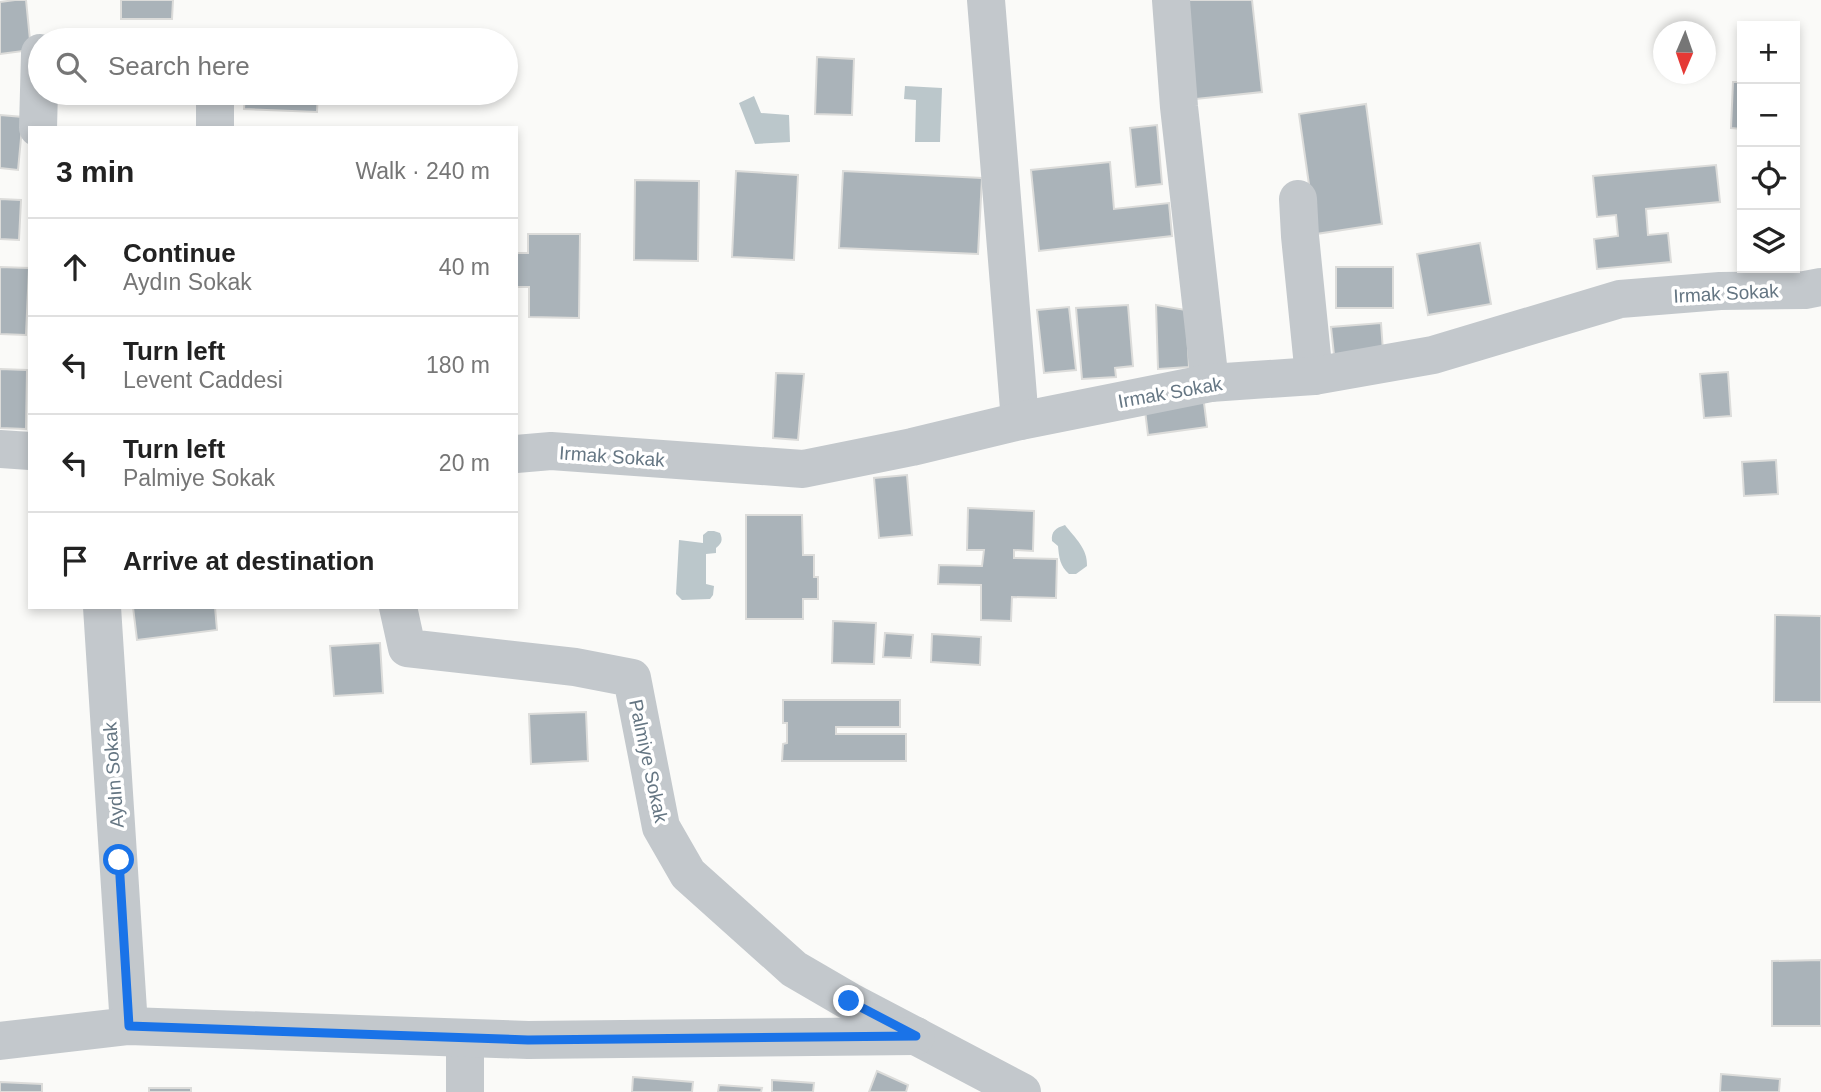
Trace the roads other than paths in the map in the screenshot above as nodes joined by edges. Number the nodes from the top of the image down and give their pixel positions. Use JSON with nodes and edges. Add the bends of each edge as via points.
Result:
{"nodes":[{"id":1,"x":986,"y":0,"type":"edge"},
{"id":2,"x":1171,"y":0,"type":"edge"},
{"id":3,"x":39,"y":105,"type":"edge"},
{"id":4,"x":215,"y":105,"type":"edge"},
{"id":5,"x":38,"y":126,"type":"edge"},
{"id":6,"x":215,"y":126,"type":"edge"},
{"id":7,"x":1298,"y":199,"type":"dead end"},
{"id":8,"x":1821,"y":287,"type":"edge"},
{"id":9,"x":1314,"y":376,"type":"junction"},
{"id":10,"x":1210,"y":383,"type":"junction"},
{"id":11,"x":1020,"y":421,"type":"junction"},
{"id":12,"x":0,"y":449,"type":"edge"},
{"id":13,"x":28,"y":451,"type":"edge"},
{"id":14,"x":518,"y":454,"type":"edge"},
{"id":15,"x":102,"y":609,"type":"edge"},
{"id":16,"x":398,"y":609,"type":"edge"},
{"id":17,"x":129,"y":1026,"type":"junction"},
{"id":18,"x":916,"y":1036,"type":"junction"},
{"id":19,"x":465,"y":1038,"type":"junction"},
{"id":20,"x":0,"y":1041,"type":"edge"},
{"id":21,"x":466,"y":1092,"type":"edge"},
{"id":22,"x":1022,"y":1092,"type":"edge"}],
"edges":[{"from":1,"to":11,"type":"street"},
{"from":2,"to":10,"type":"street"},
{"from":3,"to":5,"type":"street"},
{"from":4,"to":6,"type":"street"},
{"from":7,"to":9,"type":"street"},
{"from":8,"to":9,"type":"street","name":"Irmak Sokak","via":[[1620,299],[1433,355]]},
{"from":9,"to":10,"type":"street","name":"Irmak Sokak"},
{"from":10,"to":11,"type":"street","name":"Irmak Sokak"},
{"from":11,"to":14,"type":"street","name":"Irmak Sokak","via":[[803,469],[551,451]]},
{"from":12,"to":13,"type":"street"},
{"from":15,"to":17,"type":"street","name":"Aydın Sokak"},
{"from":16,"to":18,"type":"street","name":"Palmiye Sokak","via":[[407,649],[575,667],[632,678],[661,827],[688,874],[794,969]]},
{"from":17,"to":19,"type":"street"},
{"from":17,"to":20,"type":"street"},
{"from":18,"to":19,"type":"street"},
{"from":18,"to":22,"type":"street","name":"Palmiye Sokak"},
{"from":19,"to":21,"type":"street"}]}
